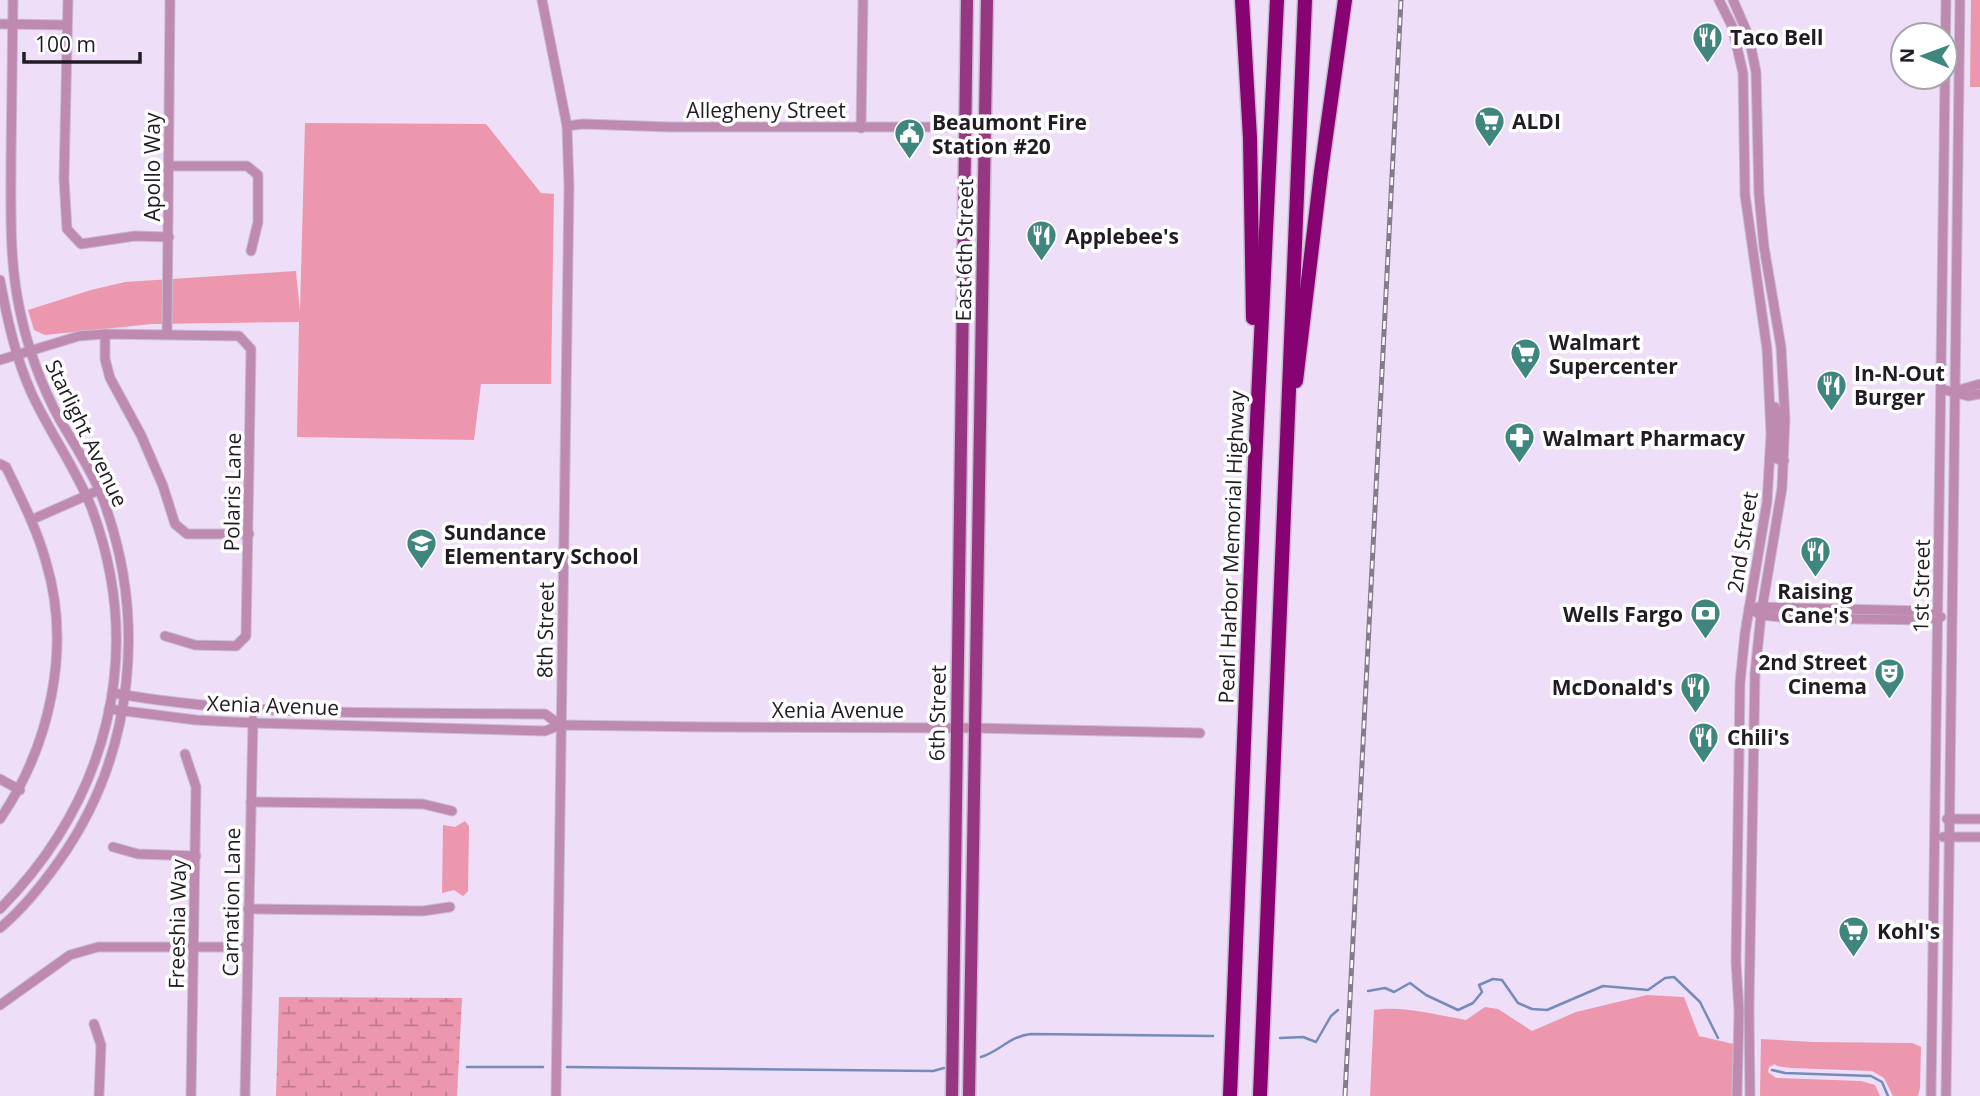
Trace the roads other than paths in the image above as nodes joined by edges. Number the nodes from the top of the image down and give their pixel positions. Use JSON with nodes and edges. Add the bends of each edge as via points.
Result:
{"nodes":[{"id":1,"x":13,"y":0,"type":"edge"},
{"id":2,"x":68,"y":0,"type":"edge"},
{"id":3,"x":170,"y":0,"type":"edge"},
{"id":4,"x":542,"y":0,"type":"edge"},
{"id":5,"x":863,"y":0,"type":"edge"},
{"id":6,"x":967,"y":0,"type":"edge"},
{"id":7,"x":976,"y":0,"type":"edge"},
{"id":8,"x":1242,"y":0,"type":"edge"},
{"id":9,"x":1277,"y":0,"type":"edge"},
{"id":10,"x":1305,"y":0,"type":"edge"},
{"id":11,"x":1345,"y":0,"type":"edge"},
{"id":12,"x":1719,"y":0,"type":"edge"},
{"id":13,"x":1733,"y":0,"type":"edge"},
{"id":14,"x":1946,"y":0,"type":"edge"},
{"id":15,"x":1961,"y":0,"type":"edge"},
{"id":16,"x":987,"y":6,"type":"edge"},
{"id":17,"x":1946,"y":21,"type":"edge"},
{"id":18,"x":0,"y":24,"type":"edge"},
{"id":19,"x":12,"y":24,"type":"junction"},
{"id":20,"x":67,"y":25,"type":"junction"},
{"id":21,"x":1945,"y":91,"type":"edge"},
{"id":22,"x":567,"y":126,"type":"junction"},
{"id":23,"x":966,"y":127,"type":"junction"},
{"id":24,"x":861,"y":128,"type":"junction"},
{"id":25,"x":1744,"y":130,"type":"junction"},
{"id":26,"x":169,"y":166,"type":"junction"},
{"id":27,"x":1759,"y":195,"type":"junction"},
{"id":28,"x":169,"y":237,"type":"junction"},
{"id":29,"x":1751,"y":250,"type":"junction"},
{"id":30,"x":251,"y":251,"type":"dead end"},
{"id":31,"x":0,"y":279,"type":"edge"},
{"id":32,"x":1778,"y":322,"type":"junction"},
{"id":33,"x":963,"y":330,"type":"joint"},
{"id":34,"x":982,"y":332,"type":"joint"},
{"id":35,"x":105,"y":334,"type":"junction"},
{"id":36,"x":167,"y":334,"type":"junction"},
{"id":37,"x":30,"y":352,"type":"junction"},
{"id":38,"x":17,"y":356,"type":"junction"},
{"id":39,"x":0,"y":360,"type":"edge"},
{"id":40,"x":1980,"y":384,"type":"edge"},
{"id":41,"x":1770,"y":385,"type":"junction"},
{"id":42,"x":1941,"y":389,"type":"junction"},
{"id":43,"x":1954,"y":391,"type":"junction"},
{"id":44,"x":1980,"y":394,"type":"edge"},
{"id":45,"x":1285,"y":459,"type":"junction"},
{"id":46,"x":1784,"y":461,"type":"junction"},
{"id":47,"x":1255,"y":463,"type":"junction"},
{"id":48,"x":0,"y":464,"type":"edge"},
{"id":49,"x":99,"y":490,"type":"junction"},
{"id":50,"x":86,"y":497,"type":"junction"},
{"id":51,"x":31,"y":520,"type":"junction"},
{"id":52,"x":248,"y":534,"type":"junction"},
{"id":53,"x":1749,"y":608,"type":"junction"},
{"id":54,"x":1762,"y":610,"type":"junction"},
{"id":55,"x":1938,"y":617,"type":"junction"},
{"id":56,"x":1952,"y":617,"type":"junction"},
{"id":57,"x":165,"y":636,"type":"dead end"},
{"id":58,"x":113,"y":693,"type":"junction"},
{"id":59,"x":126,"y":695,"type":"junction"},
{"id":60,"x":109,"y":709,"type":"junction"},
{"id":61,"x":253,"y":709,"type":"junction"},
{"id":62,"x":123,"y":710,"type":"junction"},
{"id":63,"x":253,"y":723,"type":"junction"},
{"id":64,"x":560,"y":724,"type":"junction"},
{"id":65,"x":955,"y":728,"type":"junction"},
{"id":66,"x":975,"y":728,"type":"junction"},
{"id":67,"x":1200,"y":733,"type":"dead end"},
{"id":68,"x":185,"y":754,"type":"dead end"},
{"id":69,"x":0,"y":779,"type":"edge"},
{"id":70,"x":20,"y":790,"type":"junction"},
{"id":71,"x":251,"y":802,"type":"junction"},
{"id":72,"x":452,"y":811,"type":"dead end"},
{"id":73,"x":0,"y":818,"type":"edge"},
{"id":74,"x":1936,"y":819,"type":"junction"},
{"id":75,"x":1980,"y":819,"type":"edge"},
{"id":76,"x":1950,"y":820,"type":"junction"},
{"id":77,"x":1935,"y":837,"type":"junction"},
{"id":78,"x":1949,"y":837,"type":"junction"},
{"id":79,"x":1980,"y":837,"type":"edge"},
{"id":80,"x":113,"y":846,"type":"dead end"},
{"id":81,"x":195,"y":856,"type":"junction"},
{"id":82,"x":450,"y":907,"type":"dead end"},
{"id":83,"x":0,"y":909,"type":"edge"},
{"id":84,"x":248,"y":909,"type":"junction"},
{"id":85,"x":0,"y":928,"type":"edge"},
{"id":86,"x":247,"y":947,"type":"junction"},
{"id":87,"x":194,"y":948,"type":"junction"},
{"id":88,"x":0,"y":1005,"type":"edge"},
{"id":89,"x":94,"y":1024,"type":"dead end"},
{"id":90,"x":99,"y":1096,"type":"edge"},
{"id":91,"x":191,"y":1096,"type":"edge"},
{"id":92,"x":245,"y":1096,"type":"edge"},
{"id":93,"x":556,"y":1096,"type":"edge"},
{"id":94,"x":952,"y":1096,"type":"edge"},
{"id":95,"x":969,"y":1096,"type":"edge"},
{"id":96,"x":1230,"y":1096,"type":"edge"},
{"id":97,"x":1260,"y":1096,"type":"edge"},
{"id":98,"x":1737,"y":1096,"type":"edge"},
{"id":99,"x":1750,"y":1096,"type":"edge"},
{"id":100,"x":1931,"y":1096,"type":"edge"},
{"id":101,"x":1946,"y":1096,"type":"edge"}],
"edges":[{"from":1,"to":19,"type":"street","name":"Starlight Avenue"},
{"from":2,"to":20,"type":"street"},
{"from":3,"to":26,"type":"street","name":"Apollo Way"},
{"from":4,"to":22,"type":"street","name":"8th Street"},
{"from":5,"to":24,"type":"street"},
{"from":6,"to":23,"type":"main road","name":"East 6th Street"},
{"from":7,"to":16,"type":"main road","via":[[976,10]]},
{"from":8,"to":47,"type":"highway","via":[[1250,138]]},
{"from":9,"to":47,"type":"highway","name":"Pearl Harbor Memorial Highway"},
{"from":10,"to":45,"type":"highway"},
{"from":11,"to":45,"type":"highway"},
{"from":12,"to":25,"type":"street","name":"2nd Street","via":[[1742,62]]},
{"from":13,"to":27,"type":"street","name":"2nd Street","via":[[1749,37],[1756,72]]},
{"from":14,"to":17,"type":"street"},
{"from":15,"to":43,"type":"street"},
{"from":16,"to":34,"type":"main road","name":"East 6th Street"},
{"from":18,"to":19,"type":"street"},
{"from":19,"to":20,"type":"street"},
{"from":19,"to":37,"type":"street","name":"Starlight Avenue","via":[[10,236]]},
{"from":20,"to":28,"type":"street","via":[[67,229],[81,244],[135,236]]},
{"from":21,"to":42,"type":"street","name":"1st Street"},
{"from":22,"to":24,"type":"street","name":"Allegheny Street"},
{"from":22,"to":64,"type":"street","name":"8th Street"},
{"from":23,"to":24,"type":"street","name":"Allegheny Street"},
{"from":23,"to":33,"type":"main road","name":"East 6th Street"},
{"from":25,"to":27,"type":"street","via":[[1751,194]]},
{"from":25,"to":29,"type":"street","name":"2nd Street"},
{"from":26,"to":28,"type":"street","name":"Apollo Way"},
{"from":26,"to":30,"type":"street","via":[[247,166],[257,175],[258,222]]},
{"from":27,"to":32,"type":"street","name":"2nd Street"},
{"from":28,"to":36,"type":"street","name":"Apollo Way"},
{"from":29,"to":32,"type":"street","via":[[1761,259],[1771,315]]},
{"from":29,"to":41,"type":"street","name":"2nd Street"},
{"from":31,"to":38,"type":"street","name":"Starlight Avenue"},
{"from":32,"to":46,"type":"street","name":"2nd Street"},
{"from":33,"to":65,"type":"main road","name":"6th Street"},
{"from":34,"to":66,"type":"main road","name":"6th Street"},
{"from":35,"to":36,"type":"street"},
{"from":35,"to":37,"type":"street","via":[[79,336]]},
{"from":35,"to":52,"type":"street","via":[[110,378],[141,435],[175,524],[187,534]]},
{"from":36,"to":52,"type":"street","name":"Polaris Lane","via":[[239,336],[251,349]]},
{"from":37,"to":38,"type":"street"},
{"from":37,"to":49,"type":"street","name":"Starlight Avenue"},
{"from":38,"to":39,"type":"street"},
{"from":38,"to":50,"type":"street","name":"Starlight Avenue"},
{"from":40,"to":43,"type":"street"},
{"from":41,"to":46,"type":"street","via":[[1777,418],[1777,459]]},
{"from":41,"to":53,"type":"street","name":"2nd Street","via":[[1767,502]]},
{"from":42,"to":43,"type":"street"},
{"from":42,"to":55,"type":"street","name":"1st Street"},
{"from":43,"to":44,"type":"street"},
{"from":43,"to":56,"type":"street","name":"1st Street"},
{"from":45,"to":97,"type":"highway"},
{"from":46,"to":54,"type":"street","name":"2nd Street"},
{"from":47,"to":96,"type":"highway","name":"Pearl Harbor Memorial Highway"},
{"from":48,"to":51,"type":"street","via":[[6,467]]},
{"from":49,"to":50,"type":"street"},
{"from":49,"to":59,"type":"street","name":"Starlight Avenue","via":[[120,552],[127,593]]},
{"from":50,"to":51,"type":"street"},
{"from":50,"to":58,"type":"street","name":"Starlight Avenue","via":[[106,555],[113,595]]},
{"from":51,"to":70,"type":"street","via":[[47,564],[57,619],[55,674],[44,729]]},
{"from":52,"to":57,"type":"street","name":"Polaris Lane","via":[[246,636],[236,646],[195,645]]},
{"from":53,"to":54,"type":"street"},
{"from":53,"to":98,"type":"street","name":"2nd Street","via":[[1741,683]]},
{"from":54,"to":55,"type":"street","via":[[1791,618]]},
{"from":54,"to":99,"type":"street","name":"2nd Street","via":[[1755,673]]},
{"from":55,"to":56,"type":"street"},
{"from":55,"to":74,"type":"street","name":"1st Street"},
{"from":56,"to":76,"type":"street","name":"1st Street"},
{"from":58,"to":59,"type":"street","name":"Xenia Avenue"},
{"from":58,"to":60,"type":"street","name":"Starlight Avenue"},
{"from":59,"to":61,"type":"street","name":"Xenia Avenue"},
{"from":59,"to":62,"type":"street","name":"Starlight Avenue"},
{"from":60,"to":62,"type":"street","name":"Xenia Avenue"},
{"from":60,"to":83,"type":"street","name":"Starlight Avenue","via":[[97,760],[80,800],[39,866]]},
{"from":61,"to":63,"type":"street","name":"Carnation Lane"},
{"from":61,"to":64,"type":"street","name":"Xenia Avenue","via":[[545,714]]},
{"from":62,"to":63,"type":"street","name":"Xenia Avenue"},
{"from":62,"to":85,"type":"street","name":"Starlight Avenue","via":[[110,764],[71,845]]},
{"from":63,"to":64,"type":"street","name":"Xenia Avenue","via":[[545,731]]},
{"from":63,"to":71,"type":"street","name":"Carnation Lane"},
{"from":64,"to":65,"type":"street","name":"Xenia Avenue"},
{"from":64,"to":93,"type":"street","name":"8th Street"},
{"from":65,"to":66,"type":"street","name":"Xenia Avenue"},
{"from":65,"to":94,"type":"main road","name":"6th Street"},
{"from":66,"to":67,"type":"street","name":"Xenia Avenue"},
{"from":66,"to":95,"type":"main road","name":"6th Street"},
{"from":68,"to":81,"type":"street","name":"Freeshia Way","via":[[196,787]]},
{"from":69,"to":70,"type":"street"},
{"from":70,"to":73,"type":"street"},
{"from":71,"to":72,"type":"street","via":[[423,804]]},
{"from":71,"to":84,"type":"street","name":"Carnation Lane"},
{"from":74,"to":76,"type":"street"},
{"from":74,"to":77,"type":"street","name":"1st Street"},
{"from":75,"to":76,"type":"street"},
{"from":76,"to":78,"type":"street","name":"1st Street"},
{"from":77,"to":78,"type":"street"},
{"from":77,"to":100,"type":"street","name":"1st Street"},
{"from":78,"to":79,"type":"street"},
{"from":78,"to":101,"type":"street","name":"1st Street"},
{"from":80,"to":81,"type":"street","via":[[138,854]]},
{"from":81,"to":87,"type":"street","name":"Freeshia Way"},
{"from":82,"to":84,"type":"street","via":[[423,911]]},
{"from":84,"to":86,"type":"street","name":"Carnation Lane"},
{"from":86,"to":87,"type":"street"},
{"from":86,"to":92,"type":"street","name":"Carnation Lane"},
{"from":87,"to":88,"type":"street","via":[[98,947],[79,952]]},
{"from":87,"to":91,"type":"street","name":"Freeshia Way"},
{"from":89,"to":90,"type":"street","via":[[101,1045]]}]}
